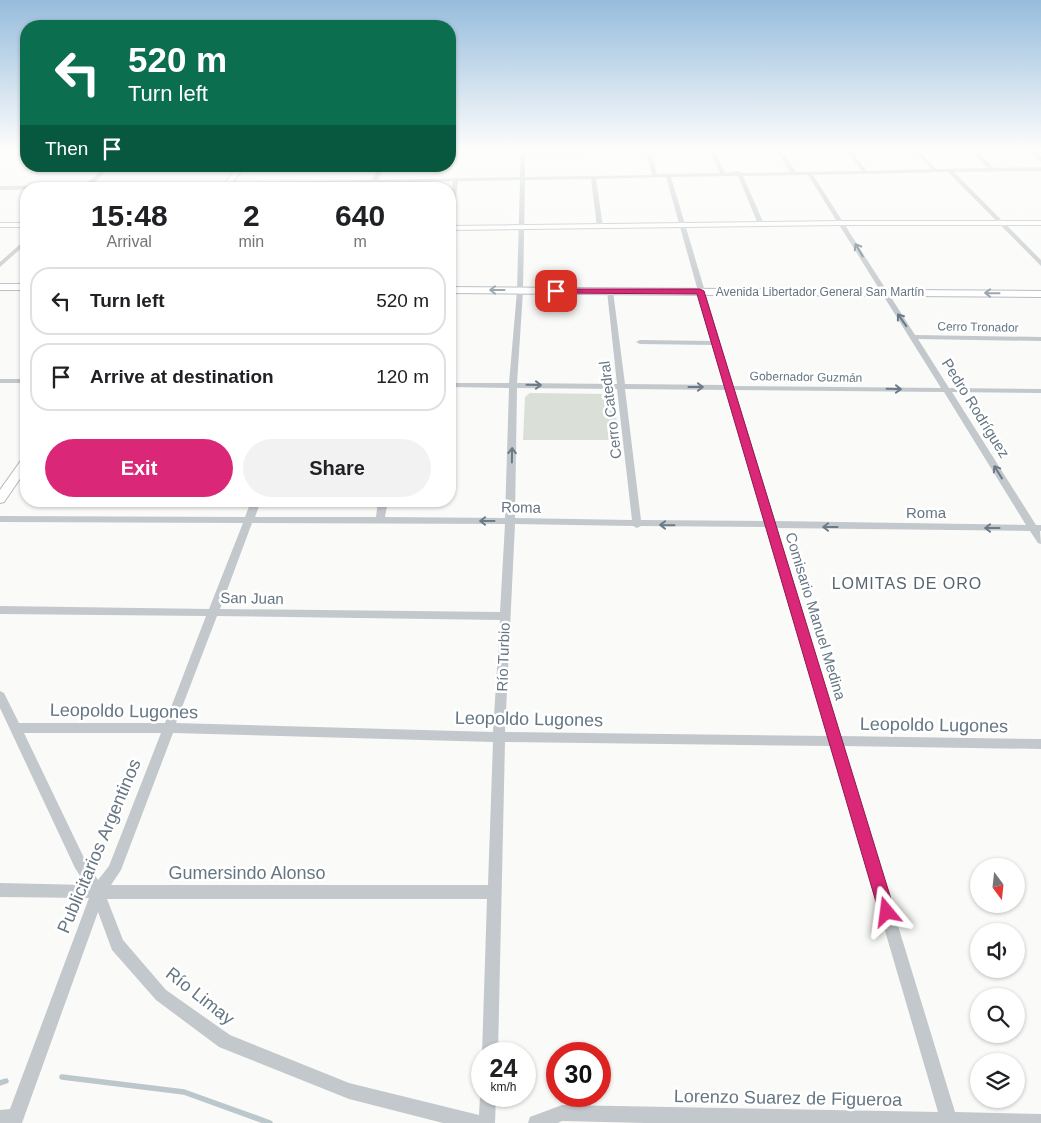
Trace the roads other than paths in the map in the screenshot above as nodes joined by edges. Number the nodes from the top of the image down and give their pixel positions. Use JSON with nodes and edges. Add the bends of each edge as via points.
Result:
{"nodes":[{"id":1,"x":521,"y":200,"type":"edge"},
{"id":2,"x":596,"y":200,"type":"edge"},
{"id":3,"x":676,"y":200,"type":"edge"},
{"id":4,"x":750,"y":200,"type":"edge"},
{"id":5,"x":828,"y":200,"type":"edge"},
{"id":6,"x":979,"y":200,"type":"edge"},
{"id":7,"x":843,"y":223,"type":"junction"},
{"id":8,"x":1001,"y":223,"type":"junction"},
{"id":9,"x":1041,"y":223,"type":"edge"},
{"id":10,"x":760,"y":224,"type":"junction"},
{"id":11,"x":0,"y":225,"type":"edge"},
{"id":12,"x":20,"y":225,"type":"edge"},
{"id":13,"x":684,"y":226,"type":"junction"},
{"id":14,"x":600,"y":227,"type":"junction"},
{"id":15,"x":456,"y":228,"type":"edge"},
{"id":16,"x":520,"y":229,"type":"junction"},
{"id":17,"x":20,"y":247,"type":"edge"},
{"id":18,"x":1041,"y":264,"type":"edge"},
{"id":19,"x":0,"y":265,"type":"edge"},
{"id":20,"x":0,"y":287,"type":"edge"},
{"id":21,"x":20,"y":287,"type":"edge"},
{"id":22,"x":456,"y":290,"type":"edge"},
{"id":23,"x":520,"y":291,"type":"junction"},
{"id":24,"x":610,"y":291,"type":"junction"},
{"id":25,"x":700,"y":291,"type":"junction"},
{"id":26,"x":883,"y":292,"type":"junction"},
{"id":27,"x":1041,"y":294,"type":"edge"},
{"id":28,"x":914,"y":337,"type":"junction"},
{"id":29,"x":1041,"y":339,"type":"edge"},
{"id":30,"x":640,"y":342,"type":"dead end"},
{"id":31,"x":716,"y":343,"type":"junction"},
{"id":32,"x":0,"y":381,"type":"edge"},
{"id":33,"x":20,"y":381,"type":"edge"},
{"id":34,"x":456,"y":385,"type":"edge"},
{"id":35,"x":513,"y":385,"type":"junction"},
{"id":36,"x":621,"y":387,"type":"junction"},
{"id":37,"x":730,"y":388,"type":"junction"},
{"id":38,"x":948,"y":390,"type":"junction"},
{"id":39,"x":1041,"y":391,"type":"edge"},
{"id":40,"x":20,"y":471,"type":"edge"},
{"id":41,"x":0,"y":499,"type":"edge"},
{"id":42,"x":253,"y":507,"type":"edge"},
{"id":43,"x":382,"y":507,"type":"edge"},
{"id":44,"x":0,"y":519,"type":"edge"},
{"id":45,"x":248,"y":520,"type":"junction"},
{"id":46,"x":380,"y":521,"type":"junction"},
{"id":47,"x":510,"y":522,"type":"junction"},
{"id":48,"x":637,"y":525,"type":"junction"},
{"id":49,"x":772,"y":526,"type":"junction"},
{"id":50,"x":1037,"y":528,"type":"edge"},
{"id":51,"x":1041,"y":541,"type":"edge"},
{"id":52,"x":0,"y":610,"type":"edge"},
{"id":53,"x":214,"y":613,"type":"junction"},
{"id":54,"x":504,"y":616,"type":"junction"},
{"id":55,"x":0,"y":696,"type":"edge"},
{"id":56,"x":16,"y":728,"type":"junction"},
{"id":57,"x":169,"y":728,"type":"junction"},
{"id":58,"x":499,"y":737,"type":"junction"},
{"id":59,"x":836,"y":741,"type":"junction"},
{"id":60,"x":1041,"y":744,"type":"edge"},
{"id":61,"x":0,"y":890,"type":"edge"},
{"id":62,"x":98,"y":892,"type":"junction"},
{"id":63,"x":494,"y":892,"type":"junction"},
{"id":64,"x":490,"y":1042,"type":"edge"},
{"id":65,"x":488,"y":1107,"type":"edge"},
{"id":66,"x":10,"y":1119,"type":"edge"},
{"id":67,"x":950,"y":1122,"type":"edge"},
{"id":68,"x":1041,"y":1122,"type":"edge"},
{"id":69,"x":477,"y":1123,"type":"edge"},
{"id":70,"x":488,"y":1123,"type":"edge"},
{"id":71,"x":536,"y":1123,"type":"edge"}],
"edges":[{"from":1,"to":16,"type":"street","name":"Río Turbio"},
{"from":2,"to":14,"type":"street"},
{"from":3,"to":13,"type":"street","name":"Comisario Manuel Medina"},
{"from":4,"to":10,"type":"street"},
{"from":5,"to":7,"type":"street","name":"Pedro Rodríguez"},
{"from":6,"to":8,"type":"street"},
{"from":7,"to":8,"type":"main road"},
{"from":7,"to":10,"type":"main road"},
{"from":26,"to":7,"type":"street","name":"Pedro Rodríguez","one_way":true},
{"from":8,"to":9,"type":"main road"},
{"from":8,"to":18,"type":"street"},
{"from":10,"to":13,"type":"main road"},
{"from":11,"to":12,"type":"main road"},
{"from":13,"to":14,"type":"main road"},
{"from":13,"to":25,"type":"street","name":"Comisario Manuel Medina"},
{"from":14,"to":16,"type":"main road"},
{"from":15,"to":16,"type":"main road"},
{"from":16,"to":23,"type":"street","name":"Río Turbio"},
{"from":17,"to":19,"type":"street"},
{"from":20,"to":21,"type":"main road"},
{"from":23,"to":22,"type":"main road","name":"Avenida Libertador General San Martín","one_way":true},
{"from":23,"to":24,"type":"main road","name":"Avenida Libertador General San Martín"},
{"from":23,"to":35,"type":"street","name":"Río Turbio"},
{"from":24,"to":25,"type":"main road","name":"Avenida Libertador General San Martín"},
{"from":24,"to":36,"type":"street","name":"Cerro Catedral"},
{"from":25,"to":26,"type":"main road","name":"Avenida Libertador General San Martín"},
{"from":25,"to":31,"type":"street","name":"Comisario Manuel Medina"},
{"from":27,"to":26,"type":"main road","name":"Avenida Libertador General San Martín","one_way":true},
{"from":28,"to":26,"type":"street","name":"Pedro Rodríguez","one_way":true},
{"from":28,"to":29,"type":"street","name":"Cerro Tronador"},
{"from":28,"to":38,"type":"street","name":"Pedro Rodríguez"},
{"from":30,"to":31,"type":"street"},
{"from":31,"to":37,"type":"street","name":"Comisario Manuel Medina"},
{"from":32,"to":33,"type":"street"},
{"from":34,"to":35,"type":"street","name":"Gobernador Guzmán"},
{"from":35,"to":36,"type":"street","name":"Gobernador Guzmán","one_way":true},
{"from":47,"to":35,"type":"street","name":"Río Turbio","one_way":true},
{"from":36,"to":37,"type":"street","name":"Gobernador Guzmán","one_way":true},
{"from":36,"to":48,"type":"street","name":"Cerro Catedral"},
{"from":37,"to":38,"type":"street","name":"Gobernador Guzmán","one_way":true},
{"from":37,"to":49,"type":"street","name":"Comisario Manuel Medina"},
{"from":38,"to":39,"type":"street","name":"Gobernador Guzmán"},
{"from":50,"to":38,"type":"street","name":"Pedro Rodríguez","one_way":true},
{"from":40,"to":41,"type":"main road"},
{"from":42,"to":45,"type":"street","name":"Publicitarios Argentinos"},
{"from":43,"to":46,"type":"street"},
{"from":44,"to":45,"type":"street","name":"Roma"},
{"from":45,"to":46,"type":"street","name":"Roma"},
{"from":45,"to":53,"type":"street","name":"Publicitarios Argentinos"},
{"from":47,"to":46,"type":"street","name":"Roma","one_way":true},
{"from":47,"to":48,"type":"street","name":"Roma"},
{"from":47,"to":54,"type":"street","name":"Río Turbio"},
{"from":49,"to":48,"type":"street","name":"Roma","one_way":true},
{"from":50,"to":49,"type":"street","name":"Roma","one_way":true},
{"from":49,"to":59,"type":"street","name":"Comisario Manuel Medina"},
{"from":50,"to":51,"type":"street","name":"Pedro Rodríguez"},
{"from":52,"to":53,"type":"street","name":"San Juan"},
{"from":53,"to":54,"type":"street","name":"San Juan"},
{"from":53,"to":57,"type":"street","name":"Publicitarios Argentinos"},
{"from":54,"to":58,"type":"street","name":"Río Turbio"},
{"from":55,"to":56,"type":"street","name":"Río Limay"},
{"from":56,"to":57,"type":"street","name":"Leopoldo Lugones"},
{"from":56,"to":62,"type":"street","name":"Río Limay","via":[[80,864]]},
{"from":57,"to":58,"type":"street","name":"Leopoldo Lugones"},
{"from":57,"to":62,"type":"street","name":"Publicitarios Argentinos","via":[[114,870]]},
{"from":58,"to":59,"type":"street","name":"Leopoldo Lugones"},
{"from":58,"to":63,"type":"street","name":"Río Turbio"},
{"from":59,"to":60,"type":"street","name":"Leopoldo Lugones"},
{"from":59,"to":67,"type":"street","name":"Comisario Manuel Medina"},
{"from":61,"to":62,"type":"street","name":"Gumersindo Alonso"},
{"from":62,"to":63,"type":"street","name":"Gumersindo Alonso"},
{"from":62,"to":66,"type":"street","name":"Publicitarios Argentinos"},
{"from":62,"to":69,"type":"street","name":"Río Limay","via":[[117,945],[161,995],[224,1041],[349,1091]]},
{"from":63,"to":64,"type":"street","name":"Río Turbio"},
{"from":65,"to":70,"type":"street"},
{"from":67,"to":68,"type":"street","name":"Lorenzo Suarez de Figueroa"},
{"from":67,"to":71,"type":"street","name":"Lorenzo Suarez de Figueroa","via":[[562,1113]]}]}
